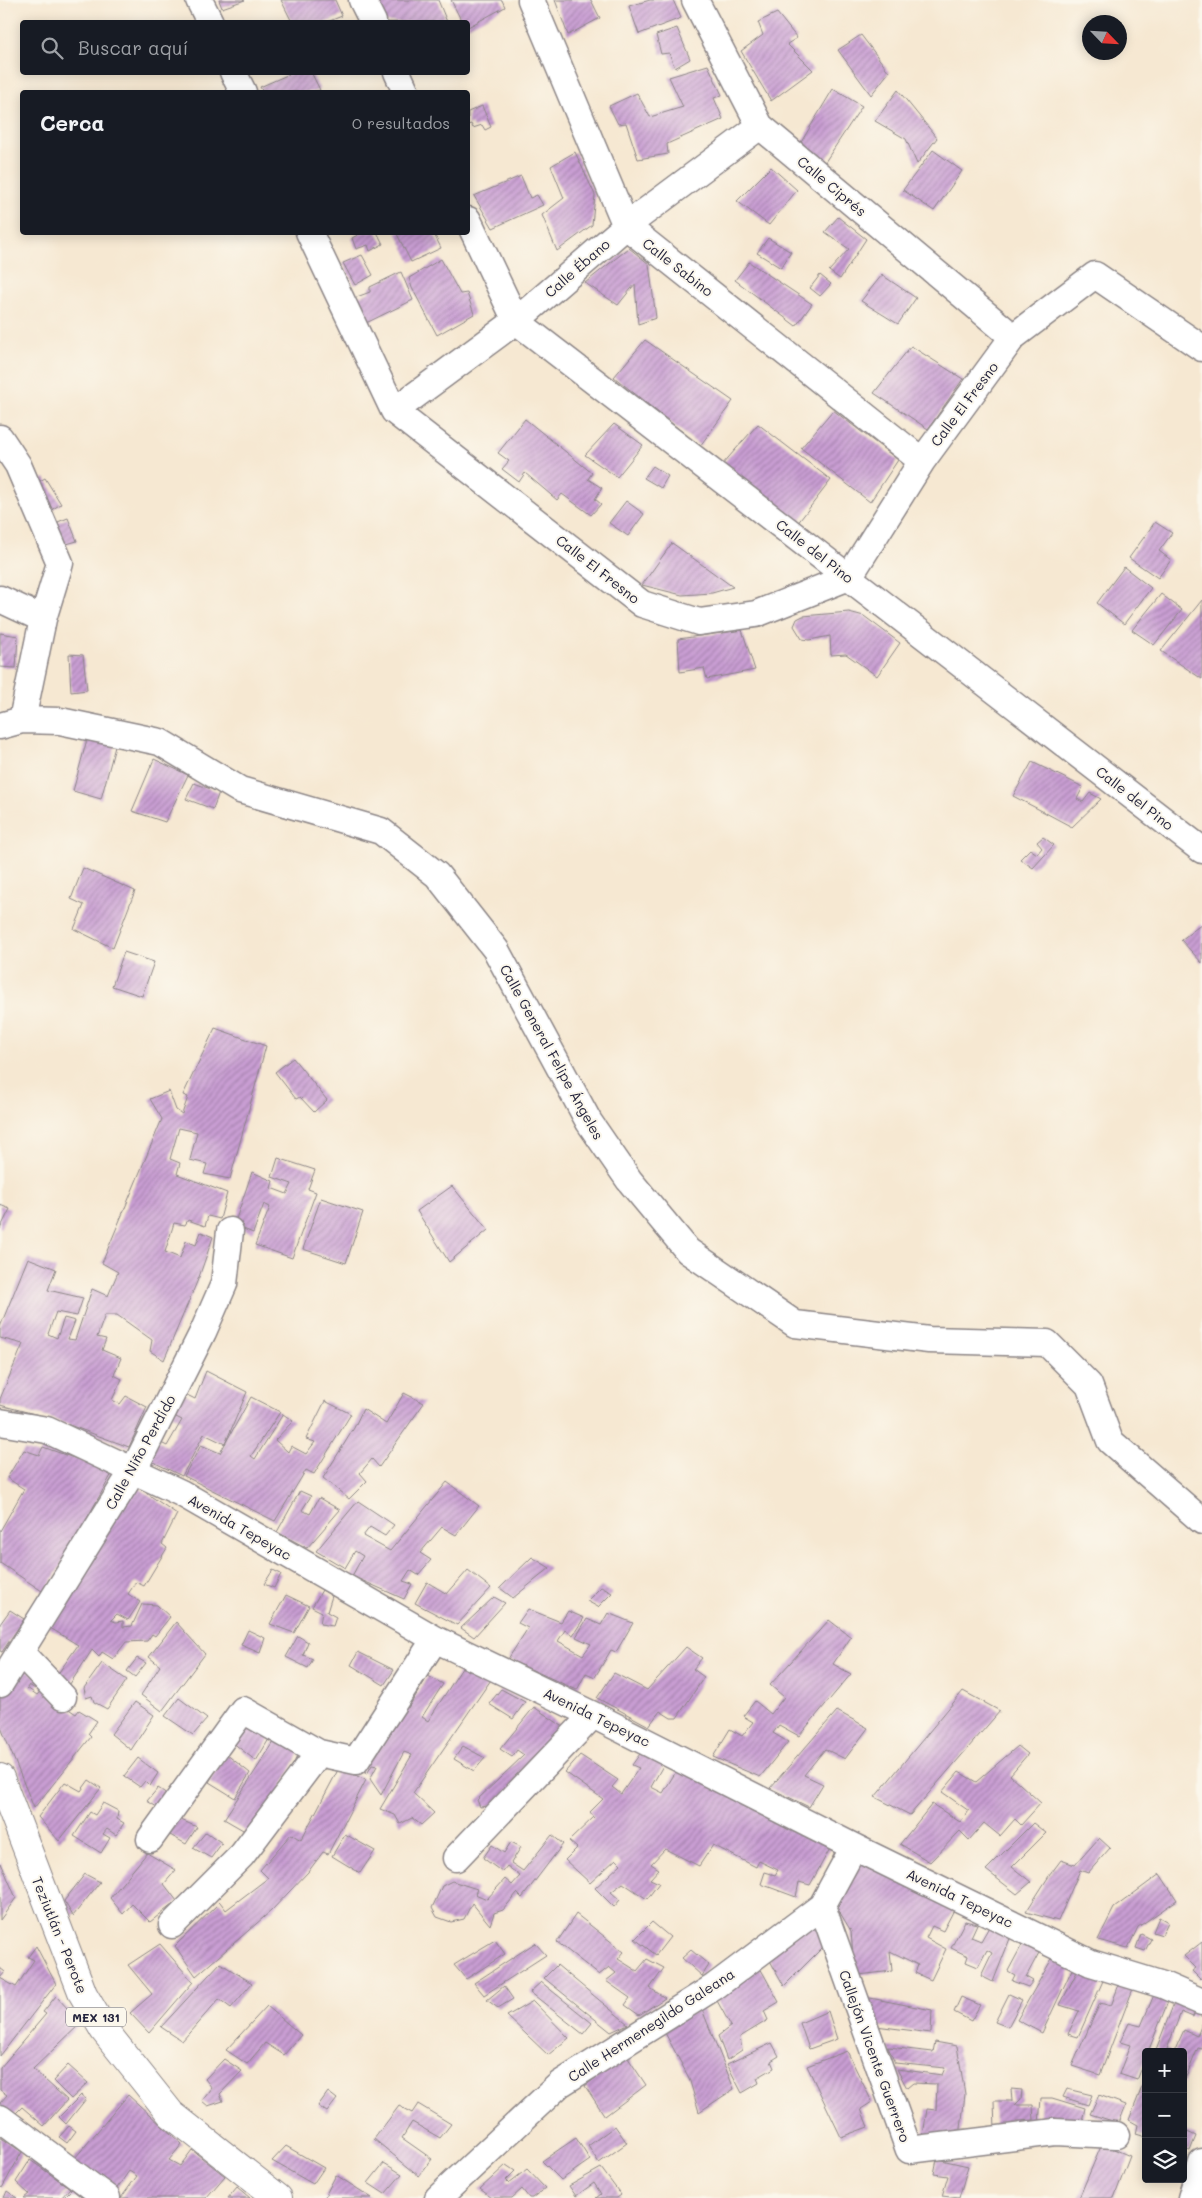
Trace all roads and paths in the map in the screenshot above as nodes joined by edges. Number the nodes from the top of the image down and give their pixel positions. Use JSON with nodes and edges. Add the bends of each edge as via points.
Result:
{"nodes":[{"id":1,"x":199,"y":0,"type":"edge"},
{"id":2,"x":362,"y":0,"type":"edge"},
{"id":3,"x":532,"y":0,"type":"edge"},
{"id":4,"x":695,"y":0,"type":"edge"},
{"id":5,"x":209,"y":20,"type":"edge"},
{"id":6,"x":371,"y":20,"type":"edge"},
{"id":7,"x":234,"y":75,"type":"edge"},
{"id":8,"x":398,"y":75,"type":"edge"},
{"id":9,"x":242,"y":90,"type":"edge"},
{"id":10,"x":405,"y":90,"type":"edge"},
{"id":11,"x":760,"y":126,"type":"junction"},
{"id":12,"x":470,"y":224,"type":"edge"},
{"id":13,"x":626,"y":226,"type":"junction"},
{"id":14,"x":310,"y":235,"type":"edge"},
{"id":15,"x":516,"y":321,"type":"junction"},
{"id":16,"x":1014,"y":337,"type":"junction"},
{"id":17,"x":1202,"y":348,"type":"edge"},
{"id":18,"x":394,"y":411,"type":"junction"},
{"id":19,"x":0,"y":438,"type":"edge"},
{"id":20,"x":922,"y":461,"type":"junction"},
{"id":21,"x":849,"y":577,"type":"junction"},
{"id":22,"x":0,"y":599,"type":"edge"},
{"id":23,"x":43,"y":619,"type":"junction"},
{"id":24,"x":11,"y":723,"type":"edge"},
{"id":25,"x":1202,"y":850,"type":"edge"},
{"id":26,"x":230,"y":1231,"type":"dead end"},
{"id":27,"x":0,"y":1422,"type":"edge"},
{"id":28,"x":133,"y":1471,"type":"junction"},
{"id":29,"x":1202,"y":1521,"type":"edge"},
{"id":30,"x":435,"y":1639,"type":"junction"},
{"id":31,"x":20,"y":1652,"type":"junction"},
{"id":32,"x":0,"y":1684,"type":"edge"},
{"id":33,"x":63,"y":1696,"type":"dead end"},
{"id":34,"x":593,"y":1715,"type":"junction"},
{"id":35,"x":320,"y":1753,"type":"junction"},
{"id":36,"x":0,"y":1778,"type":"edge"},
{"id":37,"x":150,"y":1839,"type":"dead end"},
{"id":38,"x":854,"y":1846,"type":"junction"},
{"id":39,"x":456,"y":1858,"type":"dead end"},
{"id":40,"x":822,"y":1906,"type":"junction"},
{"id":41,"x":172,"y":1926,"type":"dead end"},
{"id":42,"x":1202,"y":2002,"type":"edge"},
{"id":43,"x":0,"y":2118,"type":"edge"},
{"id":44,"x":1116,"y":2136,"type":"dead end"},
{"id":45,"x":1202,"y":2162,"type":"edge"},
{"id":46,"x":107,"y":2198,"type":"edge"},
{"id":47,"x":278,"y":2198,"type":"edge"},
{"id":48,"x":438,"y":2198,"type":"edge"},
{"id":49,"x":1191,"y":2198,"type":"edge"}],
"edges":[{"from":1,"to":5,"type":"street"},
{"from":2,"to":6,"type":"street"},
{"from":3,"to":13,"type":"street","name":"Calle Sabino"},
{"from":4,"to":11,"type":"street","name":"Calle Ciprés"},
{"from":7,"to":9,"type":"street"},
{"from":8,"to":10,"type":"street"},
{"from":11,"to":13,"type":"street","name":"Calle Ébano"},
{"from":11,"to":16,"type":"street","name":"Calle Ciprés"},
{"from":12,"to":15,"type":"street","name":"Calle del Pino"},
{"from":13,"to":15,"type":"street","name":"Calle Ébano"},
{"from":13,"to":20,"type":"street","name":"Calle Sabino"},
{"from":14,"to":18,"type":"street","name":"Calle El Fresno"},
{"from":15,"to":18,"type":"street","name":"Calle Ébano"},
{"from":15,"to":21,"type":"street","name":"Calle del Pino"},
{"from":16,"to":17,"type":"street","name":"Calle El Fresno","via":[[1095,275]]},
{"from":16,"to":20,"type":"street","name":"Calle El Fresno"},
{"from":18,"to":21,"type":"street","name":"Calle El Fresno","via":[[642,604],[699,622],[756,614]]},
{"from":19,"to":23,"type":"street","via":[[18,464],[60,563]]},
{"from":20,"to":21,"type":"street","name":"Calle El Fresno"},
{"from":21,"to":25,"type":"street","name":"Calle del Pino"},
{"from":22,"to":23,"type":"street"},
{"from":23,"to":24,"type":"street"},
{"from":24,"to":29,"type":"street","name":"Calle General Felipe Ángeles","via":[[60,721],[160,742],[240,790],[381,831],[437,875],[496,950],[589,1122],[628,1180],[688,1251],[795,1324],[929,1340],[1047,1343],[1089,1385],[1110,1441]]},
{"from":26,"to":28,"type":"street","name":"Calle Niño Perdido","via":[[224,1284]]},
{"from":27,"to":28,"type":"street","name":"Avenida Tepeyac","via":[[47,1430]]},
{"from":28,"to":30,"type":"street","name":"Avenida Tepeyac","via":[[181,1493]]},
{"from":28,"to":31,"type":"street","name":"Calle Niño Perdido"},
{"from":30,"to":34,"type":"street","name":"Avenida Tepeyac"},
{"from":30,"to":35,"type":"street","via":[[356,1760]]},
{"from":31,"to":32,"type":"street","name":"Calle Niño Perdido"},
{"from":31,"to":33,"type":"street"},
{"from":34,"to":38,"type":"street","name":"Avenida Tepeyac"},
{"from":34,"to":39,"type":"street"},
{"from":35,"to":37,"type":"street","via":[[242,1710]]},
{"from":35,"to":41,"type":"street","via":[[242,1855]]},
{"from":36,"to":47,"type":"main road","name":"Teziutlán - Perote","number":"MEX 131","via":[[83,1994],[104,2030],[171,2114]]},
{"from":38,"to":40,"type":"street","name":"Calle Hermenegildo Galeana"},
{"from":38,"to":42,"type":"street","name":"Avenida Tepeyac","via":[[1091,1962],[1163,1985]]},
{"from":40,"to":44,"type":"street","name":"Callejón Vicente Guerrero","via":[[910,2150],[1054,2132]]},
{"from":40,"to":48,"type":"street","name":"Calle Hermenegildo Galeana","via":[[714,1988],[560,2084]]},
{"from":43,"to":46,"type":"street"},
{"from":45,"to":49,"type":"street"}]}
